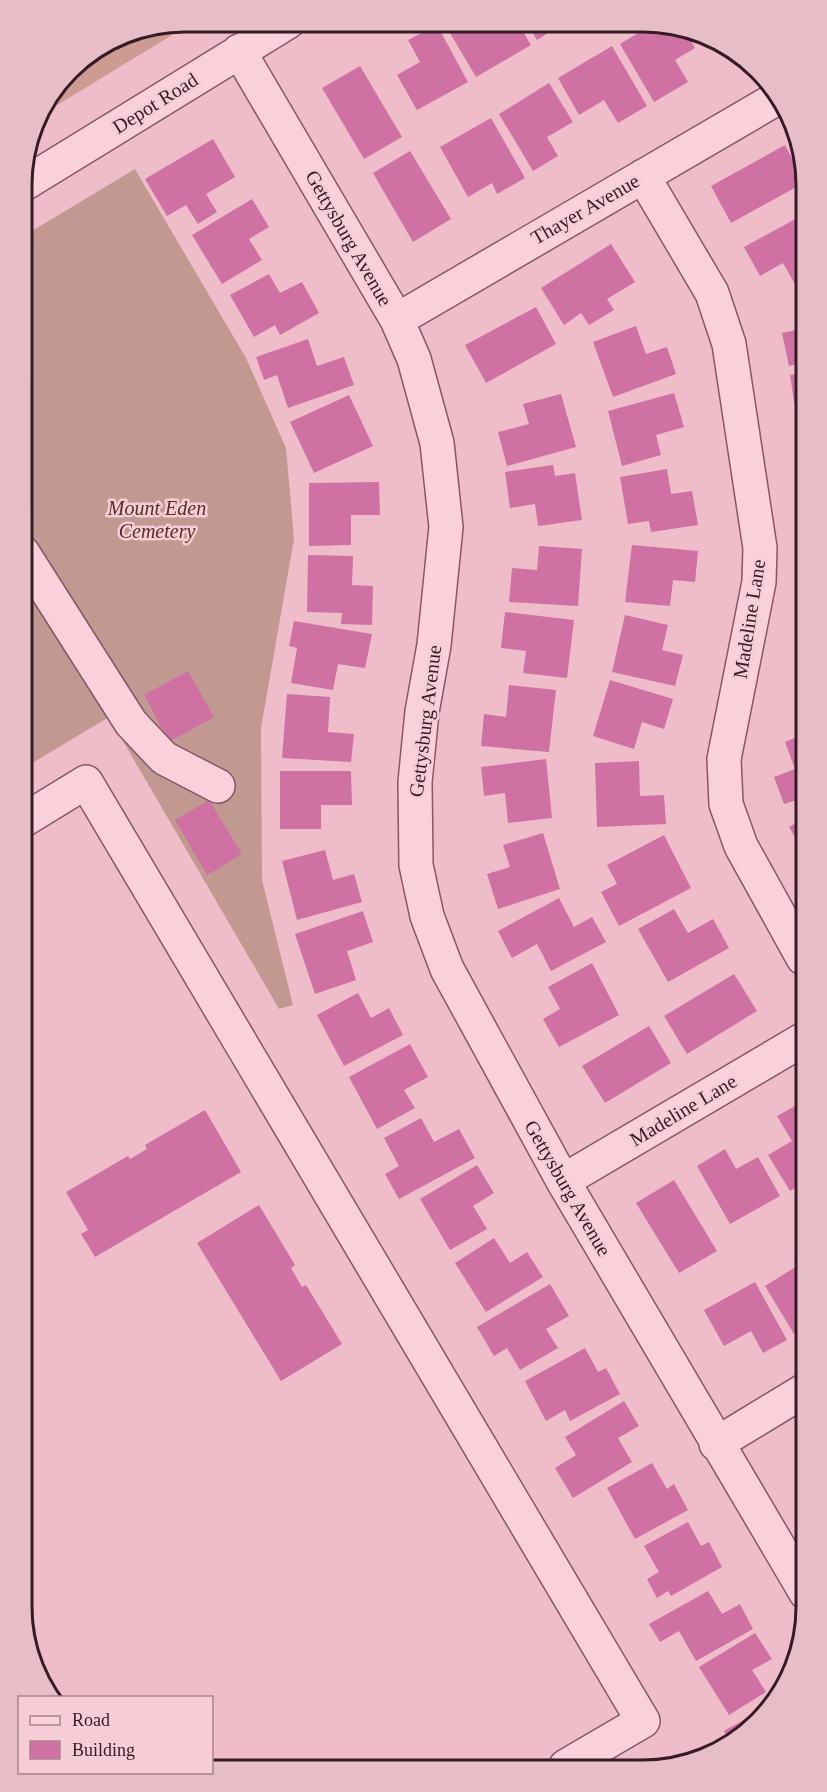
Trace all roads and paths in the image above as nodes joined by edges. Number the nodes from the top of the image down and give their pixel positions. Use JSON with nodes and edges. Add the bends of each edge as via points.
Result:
{"nodes":[{"id":1,"x":271,"y":32,"type":"edge"},
{"id":2,"x":239,"y":51,"type":"junction"},
{"id":3,"x":771,"y":101,"type":"edge"},
{"id":4,"x":643,"y":176,"type":"junction"},
{"id":5,"x":32,"y":179,"type":"edge"},
{"id":6,"x":398,"y":320,"type":"junction"},
{"id":7,"x":32,"y":567,"type":"edge"},
{"id":8,"x":218,"y":786,"type":"dead end"},
{"id":9,"x":32,"y":815,"type":"edge"},
{"id":10,"x":795,"y":944,"type":"edge"},
{"id":11,"x":795,"y":1044,"type":"edge"},
{"id":12,"x":563,"y":1181,"type":"junction"},
{"id":13,"x":795,"y":1396,"type":"edge"},
{"id":14,"x":716,"y":1444,"type":"junction"},
{"id":15,"x":795,"y":1575,"type":"edge"},
{"id":16,"x":574,"y":1761,"type":"edge"}],
"edges":[{"from":1,"to":2,"type":"street","name":"Depot Road"},
{"from":2,"to":5,"type":"street","name":"Depot Road"},
{"from":2,"to":6,"type":"street","name":"Gettysburg Avenue"},
{"from":3,"to":4,"type":"street","name":"Thayer Avenue"},
{"from":4,"to":6,"type":"street","name":"Thayer Avenue"},
{"from":4,"to":10,"type":"street","name":"Madeline Lane","via":[[712,293],[729,344],[760,548],[759,582],[724,759],[726,804],[741,846]]},
{"from":6,"to":12,"type":"street","name":"Gettysburg Avenue","via":[[414,359],[437,443],[446,527],[415,782],[416,865],[427,916],[447,969]]},
{"from":7,"to":8,"type":"street","via":[[131,723],[164,758]]},
{"from":9,"to":16,"type":"street","via":[[86,782],[643,1720]]},
{"from":11,"to":12,"type":"street","name":"Madeline Lane"},
{"from":12,"to":14,"type":"street","name":"Gettysburg Avenue"},
{"from":13,"to":14,"type":"street"},
{"from":14,"to":15,"type":"street","name":"Gettysburg Avenue"}]}
